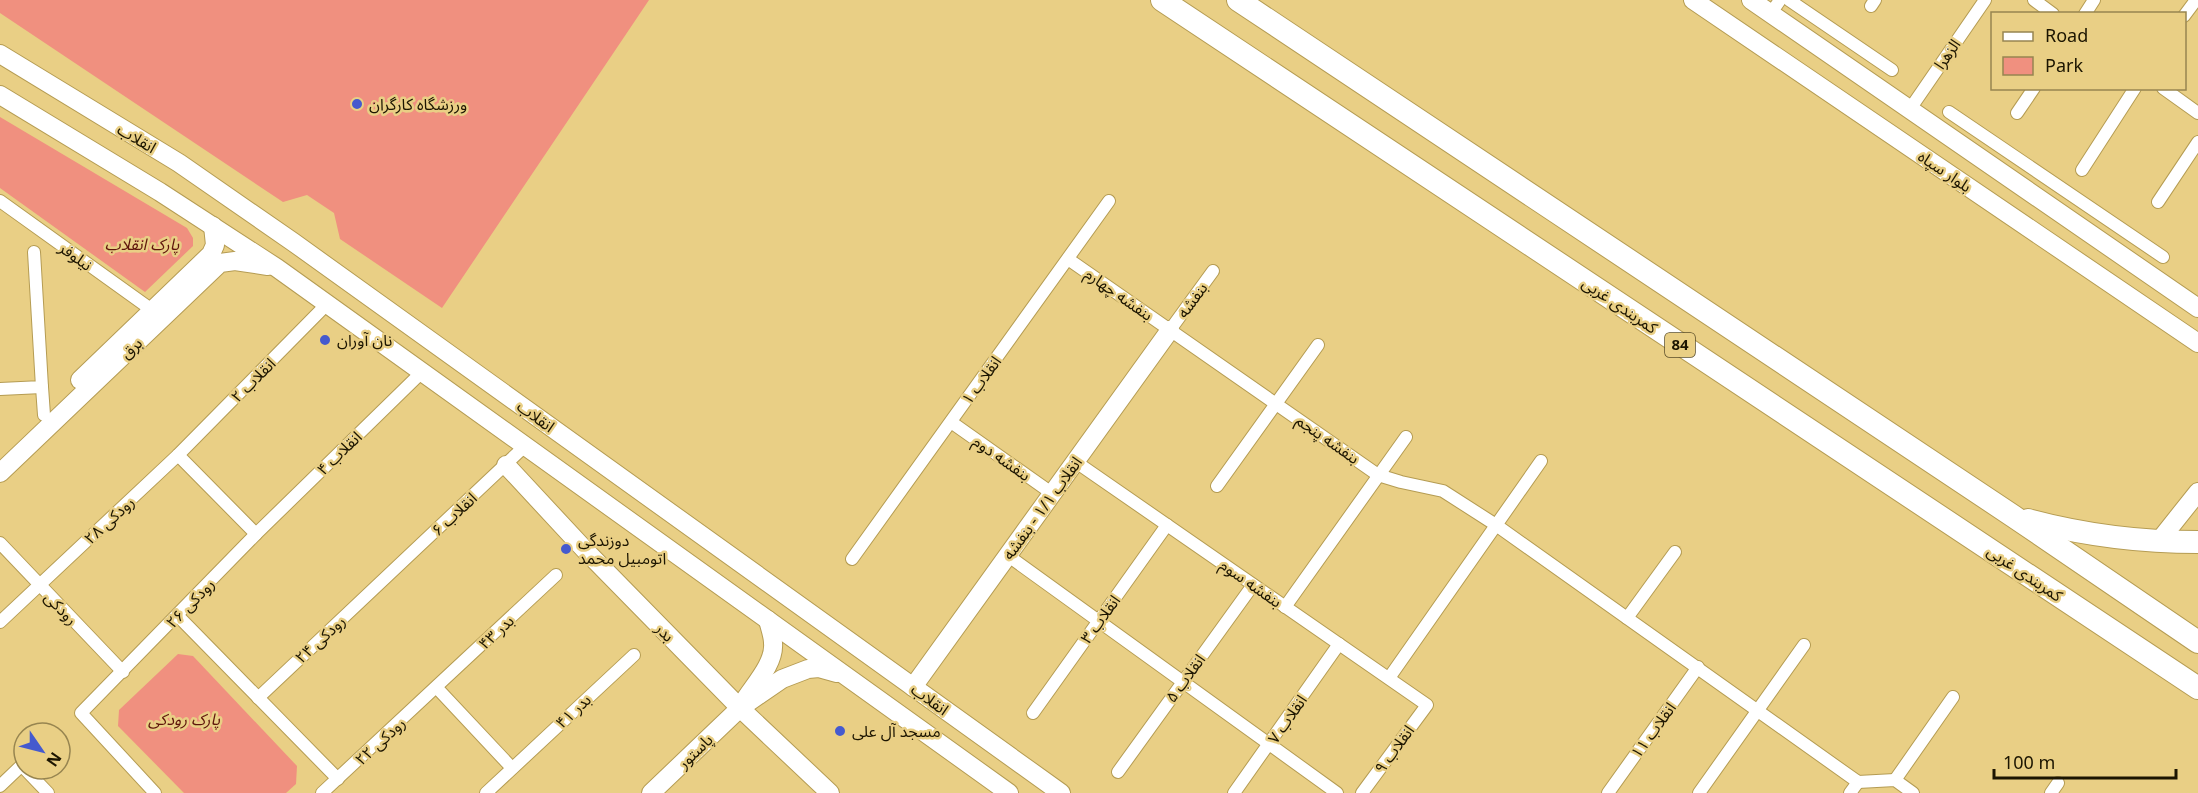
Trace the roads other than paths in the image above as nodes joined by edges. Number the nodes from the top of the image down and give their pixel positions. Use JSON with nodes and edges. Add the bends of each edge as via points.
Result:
{"nodes":[{"id":1,"x":1162,"y":0,"type":"edge"},
{"id":2,"x":1238,"y":0,"type":"edge"},
{"id":3,"x":1693,"y":0,"type":"edge"},
{"id":4,"x":1751,"y":0,"type":"edge"},
{"id":5,"x":1789,"y":0,"type":"edge"},
{"id":6,"x":1985,"y":0,"type":"edge"},
{"id":7,"x":2034,"y":0,"type":"edge"},
{"id":8,"x":2196,"y":0,"type":"edge"},
{"id":9,"x":1775,"y":7,"type":"edge"},
{"id":10,"x":2050,"y":12,"type":"edge"},
{"id":11,"x":2186,"y":13,"type":"edge"},
{"id":12,"x":0,"y":54,"type":"edge"},
{"id":13,"x":1892,"y":70,"type":"dead end"},
{"id":14,"x":2033,"y":90,"type":"edge"},
{"id":15,"x":2134,"y":90,"type":"edge"},
{"id":16,"x":2166,"y":90,"type":"edge"},
{"id":17,"x":0,"y":95,"type":"edge"},
{"id":18,"x":1910,"y":108,"type":"junction"},
{"id":19,"x":1950,"y":112,"type":"dead end"},
{"id":20,"x":2017,"y":113,"type":"dead end"},
{"id":21,"x":2198,"y":113,"type":"edge"},
{"id":22,"x":2198,"y":142,"type":"edge"},
{"id":23,"x":2035,"y":169,"type":"junction"},
{"id":24,"x":2082,"y":170,"type":"dead end"},
{"id":25,"x":2022,"y":186,"type":"junction"},
{"id":26,"x":0,"y":201,"type":"edge"},
{"id":27,"x":1109,"y":201,"type":"dead end"},
{"id":28,"x":2158,"y":202,"type":"dead end"},
{"id":29,"x":213,"y":226,"type":"junction"},
{"id":30,"x":34,"y":252,"type":"dead end"},
{"id":31,"x":2163,"y":256,"type":"dead end"},
{"id":32,"x":1068,"y":259,"type":"junction"},
{"id":33,"x":277,"y":268,"type":"junction"},
{"id":34,"x":1213,"y":271,"type":"dead end"},
{"id":35,"x":327,"y":304,"type":"junction"},
{"id":36,"x":2198,"y":308,"type":"edge"},
{"id":37,"x":157,"y":314,"type":"junction"},
{"id":38,"x":1170,"y":330,"type":"junction"},
{"id":39,"x":2198,"y":343,"type":"edge"},
{"id":40,"x":1318,"y":345,"type":"dead end"},
{"id":41,"x":422,"y":372,"type":"junction"},
{"id":42,"x":42,"y":387,"type":"junction"},
{"id":43,"x":0,"y":389,"type":"edge"},
{"id":44,"x":1277,"y":403,"type":"junction"},
{"id":45,"x":44,"y":415,"type":"junction"},
{"id":46,"x":951,"y":422,"type":"junction"},
{"id":47,"x":1406,"y":437,"type":"dead end"},
{"id":48,"x":525,"y":446,"type":"junction"},
{"id":49,"x":178,"y":455,"type":"junction"},
{"id":50,"x":0,"y":457,"type":"edge"},
{"id":51,"x":1541,"y":461,"type":"dead end"},
{"id":52,"x":1076,"y":462,"type":"junction"},
{"id":53,"x":506,"y":465,"type":"junction"},
{"id":54,"x":0,"y":473,"type":"edge"},
{"id":55,"x":1378,"y":475,"type":"junction"},
{"id":56,"x":1217,"y":486,"type":"dead end"},
{"id":57,"x":2198,"y":492,"type":"edge"},
{"id":58,"x":1053,"y":494,"type":"junction"},
{"id":59,"x":2013,"y":516,"type":"junction"},
{"id":60,"x":1167,"y":525,"type":"junction"},
{"id":61,"x":1496,"y":525,"type":"junction"},
{"id":62,"x":256,"y":534,"type":"junction"},
{"id":63,"x":2159,"y":541,"type":"junction"},
{"id":64,"x":2198,"y":542,"type":"edge"},
{"id":65,"x":0,"y":543,"type":"edge"},
{"id":66,"x":1675,"y":552,"type":"dead end"},
{"id":67,"x":1007,"y":555,"type":"junction"},
{"id":68,"x":852,"y":559,"type":"dead end"},
{"id":69,"x":556,"y":575,"type":"dead end"},
{"id":70,"x":382,"y":581,"type":"joint"},
{"id":71,"x":39,"y":585,"type":"junction"},
{"id":72,"x":1253,"y":585,"type":"junction"},
{"id":73,"x":1285,"y":607,"type":"junction"},
{"id":74,"x":178,"y":616,"type":"junction"},
{"id":75,"x":1627,"y":618,"type":"junction"},
{"id":76,"x":768,"y":620,"type":"junction"},
{"id":77,"x":1099,"y":621,"type":"junction"},
{"id":78,"x":0,"y":622,"type":"edge"},
{"id":79,"x":2198,"y":642,"type":"edge"},
{"id":80,"x":1339,"y":644,"type":"junction"},
{"id":81,"x":1804,"y":645,"type":"dead end"},
{"id":82,"x":634,"y":655,"type":"dead end"},
{"id":83,"x":1698,"y":667,"type":"junction"},
{"id":84,"x":123,"y":672,"type":"junction"},
{"id":85,"x":844,"y":675,"type":"junction"},
{"id":86,"x":1389,"y":678,"type":"junction"},
{"id":87,"x":1183,"y":682,"type":"junction"},
{"id":88,"x":913,"y":687,"type":"junction"},
{"id":89,"x":436,"y":688,"type":"junction"},
{"id":90,"x":2198,"y":688,"type":"edge"},
{"id":91,"x":258,"y":698,"type":"junction"},
{"id":92,"x":1953,"y":698,"type":"dead end"},
{"id":93,"x":1426,"y":705,"type":"joint"},
{"id":94,"x":740,"y":708,"type":"junction"},
{"id":95,"x":1759,"y":710,"type":"junction"},
{"id":96,"x":1033,"y":713,"type":"dead end"},
{"id":97,"x":1270,"y":744,"type":"junction"},
{"id":98,"x":512,"y":768,"type":"junction"},
{"id":99,"x":1118,"y":772,"type":"dead end"},
{"id":100,"x":12,"y":775,"type":"edge"},
{"id":101,"x":338,"y":779,"type":"junction"},
{"id":102,"x":1895,"y":780,"type":"junction"},
{"id":103,"x":37,"y":781,"type":"edge"},
{"id":104,"x":1858,"y":782,"type":"junction"},
{"id":105,"x":0,"y":786,"type":"edge"},
{"id":106,"x":48,"y":793,"type":"edge"},
{"id":107,"x":155,"y":793,"type":"edge"},
{"id":108,"x":322,"y":793,"type":"edge"},
{"id":109,"x":486,"y":793,"type":"edge"},
{"id":110,"x":651,"y":793,"type":"edge"},
{"id":111,"x":830,"y":793,"type":"edge"},
{"id":112,"x":1009,"y":793,"type":"edge"},
{"id":113,"x":1061,"y":793,"type":"edge"},
{"id":114,"x":1234,"y":793,"type":"edge"},
{"id":115,"x":1337,"y":793,"type":"edge"},
{"id":116,"x":1362,"y":793,"type":"edge"},
{"id":117,"x":1608,"y":793,"type":"edge"},
{"id":118,"x":1699,"y":793,"type":"edge"},
{"id":119,"x":1850,"y":793,"type":"edge"},
{"id":120,"x":1913,"y":793,"type":"edge"}],
"edges":[{"from":1,"to":90,"type":"highway","name":"کمربندی غربی","number":"84"},
{"from":2,"to":59,"type":"highway","number":"84"},
{"from":3,"to":39,"type":"main road","name":"بلوار سپاه"},
{"from":4,"to":9,"type":"main road","name":"بلوار سپاه"},
{"from":5,"to":13,"type":"street"},
{"from":6,"to":18,"type":"street","name":"الزهرا"},
{"from":7,"to":10,"type":"street"},
{"from":8,"to":11,"type":"street"},
{"from":9,"to":18,"type":"main road","name":"بلوار سپاه"},
{"from":12,"to":88,"type":"main road","name":"انقلاب","via":[[217,189]]},
{"from":14,"to":20,"type":"street"},
{"from":15,"to":24,"type":"street"},
{"from":16,"to":21,"type":"street"},
{"from":17,"to":29,"type":"main road","name":"انقلاب"},
{"from":18,"to":25,"type":"main road","name":"بلوار سپاه"},
{"from":19,"to":23,"type":"street"},
{"from":22,"to":28,"type":"street"},
{"from":23,"to":25,"type":"street"},
{"from":23,"to":31,"type":"street"},
{"from":25,"to":36,"type":"main road","name":"بلوار سپاه"},
{"from":26,"to":37,"type":"street","name":"نیلوفر"},
{"from":27,"to":32,"type":"street","name":"انقلاب ۱"},
{"from":29,"to":33,"type":"main road","name":"انقلاب"},
{"from":29,"to":37,"type":"main road","name":"برق","via":[[215,245],[211,254]]},
{"from":30,"to":42,"type":"street"},
{"from":32,"to":38,"type":"street","name":"بنفشه چهارم"},
{"from":32,"to":46,"type":"street","name":"انقلاب ۱"},
{"from":33,"to":35,"type":"main road","name":"انقلاب"},
{"from":33,"to":37,"type":"main road","name":"برق","via":[[235,261],[220,264]]},
{"from":34,"to":38,"type":"street","name":"بنفشه"},
{"from":35,"to":41,"type":"main road","name":"انقلاب"},
{"from":35,"to":49,"type":"street","name":"انقلاب ۲"},
{"from":37,"to":45,"type":"main road","name":"برق"},
{"from":37,"to":54,"type":"main road","name":"برق"},
{"from":38,"to":44,"type":"street","name":"بنفشه پنجم"},
{"from":38,"to":52,"type":"main road","name":"انقلاب ۱/۱ - بنفشه"},
{"from":40,"to":44,"type":"street"},
{"from":41,"to":48,"type":"main road","name":"انقلاب"},
{"from":41,"to":62,"type":"street","name":"انقلاب ۴"},
{"from":42,"to":43,"type":"street"},
{"from":42,"to":45,"type":"street"},
{"from":44,"to":55,"type":"street","name":"بنفشه پنجم"},
{"from":44,"to":56,"type":"street"},
{"from":45,"to":50,"type":"main road","name":"برق"},
{"from":46,"to":58,"type":"street","name":"بنفشه دوم"},
{"from":46,"to":68,"type":"street","name":"انقلاب ۱"},
{"from":47,"to":55,"type":"street"},
{"from":48,"to":53,"type":"street","name":"انقلاب ۶"},
{"from":48,"to":76,"type":"main road","name":"انقلاب"},
{"from":49,"to":62,"type":"street"},
{"from":49,"to":71,"type":"street","name":"رودکی ۲۸"},
{"from":51,"to":61,"type":"street"},
{"from":52,"to":58,"type":"main road","name":"انقلاب ۱/۱ - بنفشه"},
{"from":52,"to":60,"type":"street","name":"بنفشه سوم"},
{"from":53,"to":70,"type":"street","name":"انقلاب ۶"},
{"from":53,"to":94,"type":"main road","name":"بدر"},
{"from":55,"to":61,"type":"street","name":"بنفشه پنجم","via":[[1443,491]]},
{"from":55,"to":73,"type":"street"},
{"from":57,"to":63,"type":"main road"},
{"from":58,"to":67,"type":"main road","name":"انقلاب ۱/۱ - بنفشه"},
{"from":59,"to":63,"type":"highway","via":[[2098,536]]},
{"from":59,"to":79,"type":"highway","number":"84"},
{"from":60,"to":72,"type":"street","name":"بنفشه سوم"},
{"from":60,"to":77,"type":"street","name":"انقلاب ۳"},
{"from":61,"to":75,"type":"street","name":"بنفشه پنجم"},
{"from":61,"to":86,"type":"street"},
{"from":62,"to":74,"type":"street","name":"رودکی ۲۶"},
{"from":63,"to":64,"type":"highway"},
{"from":65,"to":71,"type":"street","name":"رودکی"},
{"from":66,"to":75,"type":"street"},
{"from":67,"to":77,"type":"street"},
{"from":67,"to":88,"type":"main road","name":"انقلاب ۱/۱ - بنفشه"},
{"from":69,"to":89,"type":"street","name":"بدر ۴۳"},
{"from":70,"to":91,"type":"street","name":"رودکی ۲۴"},
{"from":71,"to":78,"type":"street","name":"رودکی ۲۸"},
{"from":71,"to":84,"type":"street","name":"رودکی"},
{"from":72,"to":73,"type":"street","name":"بنفشه سوم"},
{"from":72,"to":87,"type":"street","name":"انقلاب ۵"},
{"from":73,"to":80,"type":"street","name":"بنفشه سوم"},
{"from":74,"to":84,"type":"street","name":"رودکی ۲۶"},
{"from":74,"to":91,"type":"street"},
{"from":75,"to":83,"type":"street","name":"بنفشه پنجم"},
{"from":76,"to":85,"type":"main road","name":"انقلاب"},
{"from":76,"to":94,"type":"main road","via":[[773,643],[770,661]]},
{"from":77,"to":87,"type":"street"},
{"from":77,"to":96,"type":"street","name":"انقلاب ۳"},
{"from":80,"to":86,"type":"street","name":"بنفشه سوم"},
{"from":80,"to":97,"type":"street","name":"انقلاب ۷"},
{"from":81,"to":95,"type":"street"},
{"from":82,"to":98,"type":"street","name":"بدر ۴۱"},
{"from":83,"to":95,"type":"street","name":"بنفشه پنجم"},
{"from":83,"to":117,"type":"street","name":"انقلاب ۱۱"},
{"from":84,"to":107,"type":"street","name":"رودکی ۲۶","via":[[81,713]]},
{"from":85,"to":94,"type":"main road","via":[[819,668],[795,672]]},
{"from":85,"to":112,"type":"main road","name":"انقلاب"},
{"from":86,"to":93,"type":"street","name":"بنفشه سوم"},
{"from":87,"to":97,"type":"street"},
{"from":87,"to":99,"type":"street","name":"انقلاب ۵"},
{"from":88,"to":113,"type":"main road","name":"انقلاب"},
{"from":89,"to":98,"type":"street"},
{"from":89,"to":101,"type":"street","name":"رودکی ۲۲"},
{"from":91,"to":101,"type":"street"},
{"from":92,"to":102,"type":"street"},
{"from":93,"to":116,"type":"street","name":"انقلاب ۹"},
{"from":94,"to":110,"type":"main road","name":"پاستور"},
{"from":94,"to":111,"type":"main road","name":"بدر"},
{"from":95,"to":104,"type":"street","name":"بنفشه پنجم"},
{"from":95,"to":118,"type":"street"},
{"from":97,"to":114,"type":"street","name":"انقلاب ۷"},
{"from":97,"to":115,"type":"street"},
{"from":98,"to":109,"type":"street","name":"بدر ۴۱"},
{"from":100,"to":105,"type":"street"},
{"from":101,"to":108,"type":"street","name":"رودکی ۲۲"},
{"from":102,"to":104,"type":"street"},
{"from":102,"to":120,"type":"street"},
{"from":103,"to":106,"type":"street"},
{"from":104,"to":119,"type":"street"}]}
